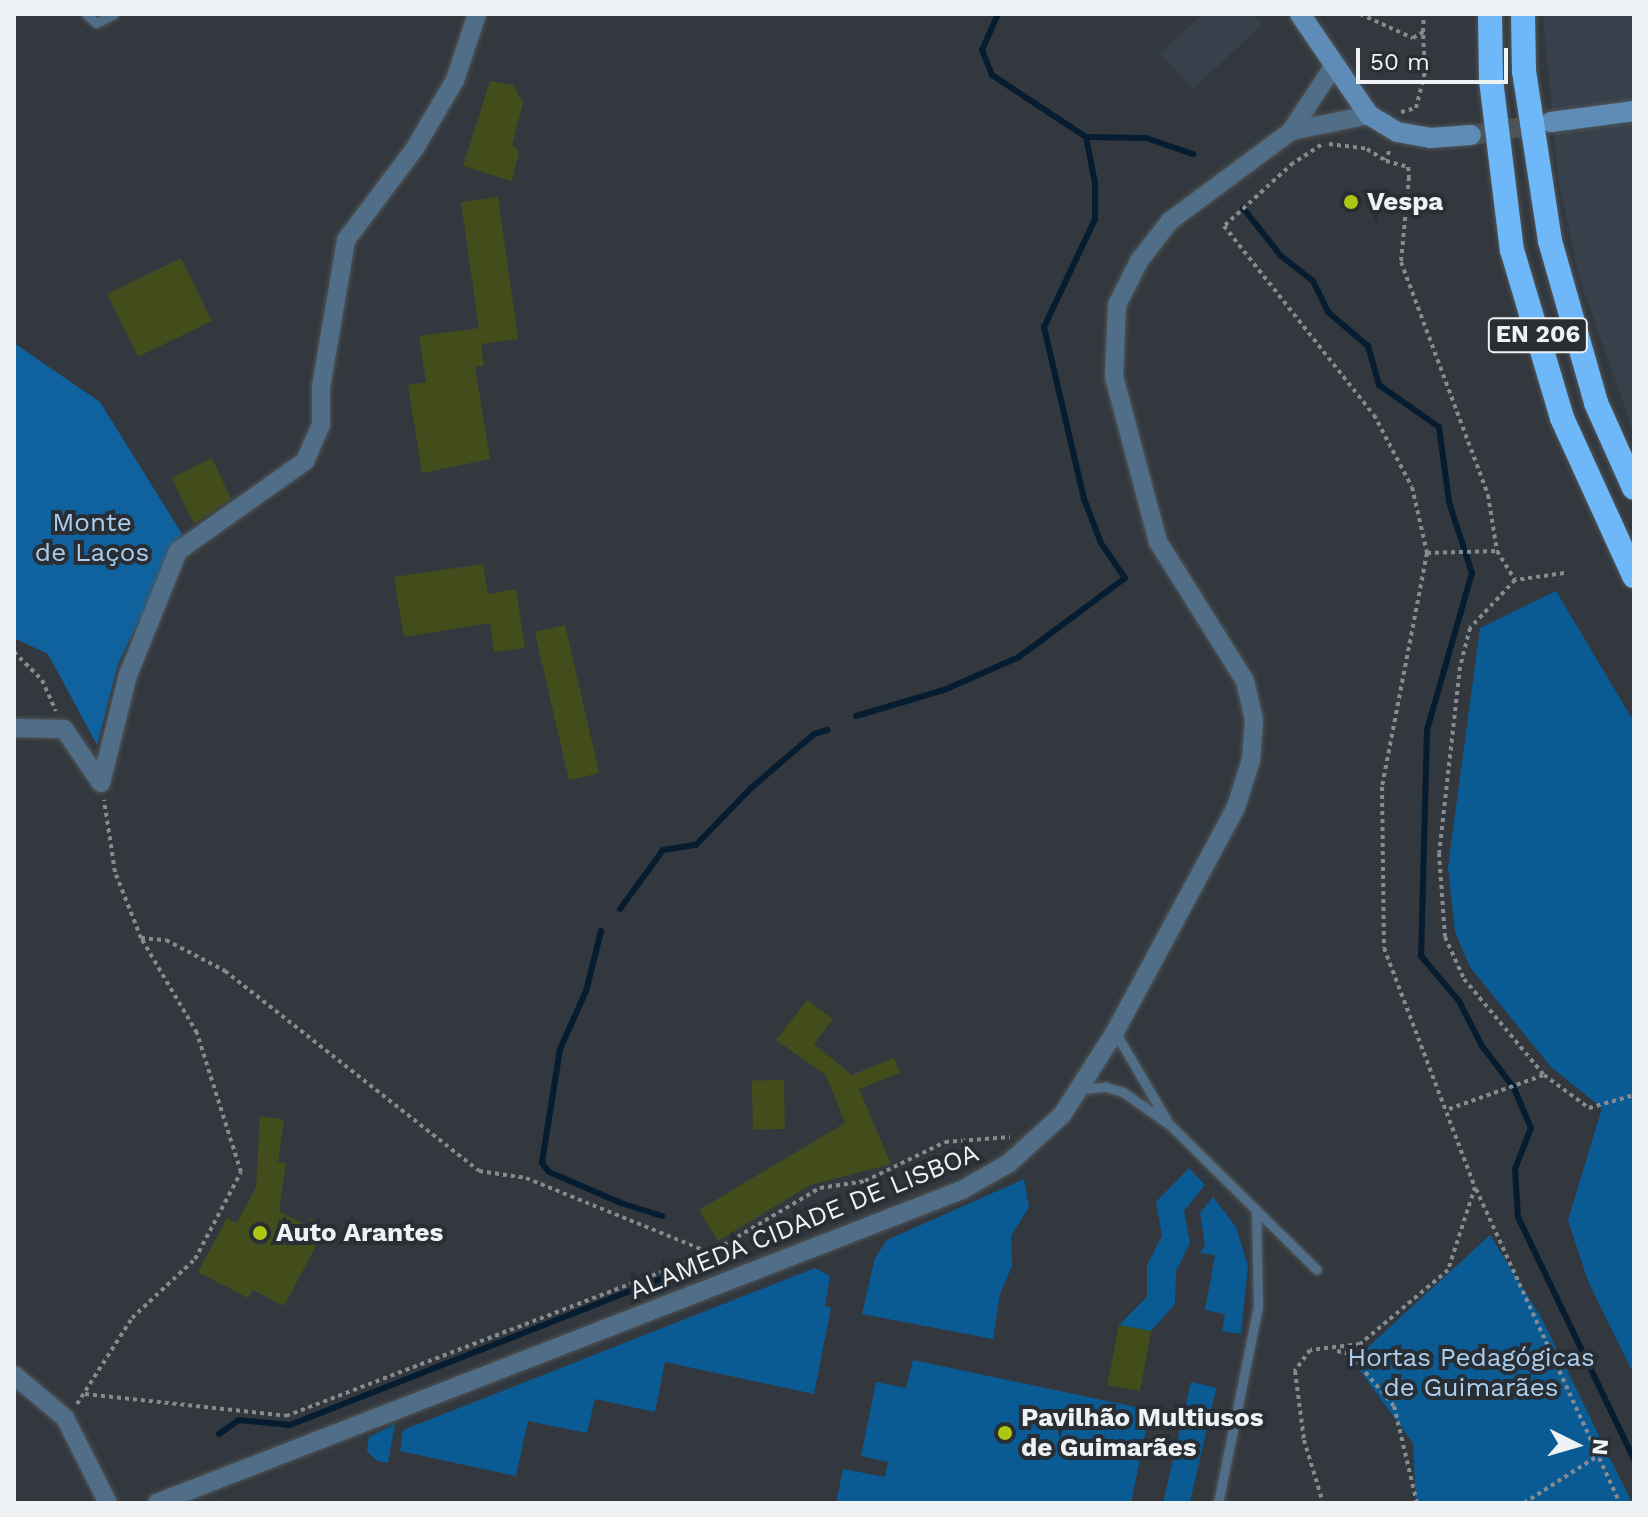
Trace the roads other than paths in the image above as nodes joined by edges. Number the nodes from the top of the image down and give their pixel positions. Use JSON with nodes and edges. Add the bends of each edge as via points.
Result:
{"nodes":[{"id":1,"x":86,"y":14,"type":"edge"},
{"id":2,"x":114,"y":14,"type":"edge"},
{"id":3,"x":477,"y":14,"type":"edge"},
{"id":4,"x":1300,"y":14,"type":"edge"},
{"id":5,"x":1490,"y":14,"type":"edge"},
{"id":6,"x":1523,"y":14,"type":"edge"},
{"id":7,"x":1333,"y":67,"type":"junction"},
{"id":8,"x":1634,"y":111,"type":"edge"},
{"id":9,"x":1369,"y":115,"type":"junction"},
{"id":10,"x":1551,"y":122,"type":"tunnel mouth"},
{"id":11,"x":1291,"y":131,"type":"junction"},
{"id":12,"x":1471,"y":135,"type":"tunnel mouth"},
{"id":13,"x":1634,"y":488,"type":"edge"},
{"id":14,"x":1634,"y":576,"type":"edge"},
{"id":15,"x":14,"y":728,"type":"edge"},
{"id":16,"x":1115,"y":1032,"type":"junction"},
{"id":17,"x":1081,"y":1089,"type":"junction"},
{"id":18,"x":1170,"y":1125,"type":"junction"},
{"id":19,"x":1256,"y":1209,"type":"junction"},
{"id":20,"x":1317,"y":1270,"type":"dead end"},
{"id":21,"x":14,"y":1375,"type":"edge"},
{"id":22,"x":108,"y":1503,"type":"edge"},
{"id":23,"x":157,"y":1503,"type":"edge"},
{"id":24,"x":1218,"y":1503,"type":"edge"}],
"edges":[{"from":1,"to":2,"type":"lane","via":[[96,23]]},
{"from":3,"to":15,"type":"street","via":[[455,80],[346,240],[321,387],[321,425],[305,461],[178,551],[128,675],[101,783],[64,729]]},
{"from":4,"to":7,"type":"street"},
{"from":5,"to":14,"type":"highway","number":"EN 206","via":[[1491,80],[1512,250],[1562,418]]},
{"from":6,"to":13,"type":"highway","number":"EN 206","via":[[1524,71],[1550,241],[1596,403]]},
{"from":7,"to":9,"type":"street"},
{"from":7,"to":11,"type":"street","name":"ALAMEDA CIDADE DE LISBOA"},
{"from":8,"to":10,"type":"street"},
{"from":9,"to":11,"type":"street","name":"ALAMEDA CIDADE DE LISBOA"},
{"from":9,"to":12,"type":"street","via":[[1397,132],[1430,138]]},
{"from":11,"to":16,"type":"street","name":"ALAMEDA CIDADE DE LISBOA","via":[[1170,221],[1139,261],[1117,305],[1114,377],[1158,542],[1245,681],[1254,720],[1251,760],[1236,807]]},
{"from":16,"to":17,"type":"street","name":"ALAMEDA CIDADE DE LISBOA"},
{"from":16,"to":18,"type":"lane"},
{"from":17,"to":18,"type":"lane","via":[[1123,1092]]},
{"from":17,"to":23,"type":"street","name":"ALAMEDA CIDADE DE LISBOA","via":[[1044,1135],[989,1178]]},
{"from":18,"to":19,"type":"lane"},
{"from":19,"to":20,"type":"lane"},
{"from":19,"to":24,"type":"lane","via":[[1258,1307]]},
{"from":21,"to":22,"type":"street","via":[[65,1418]]}]}
